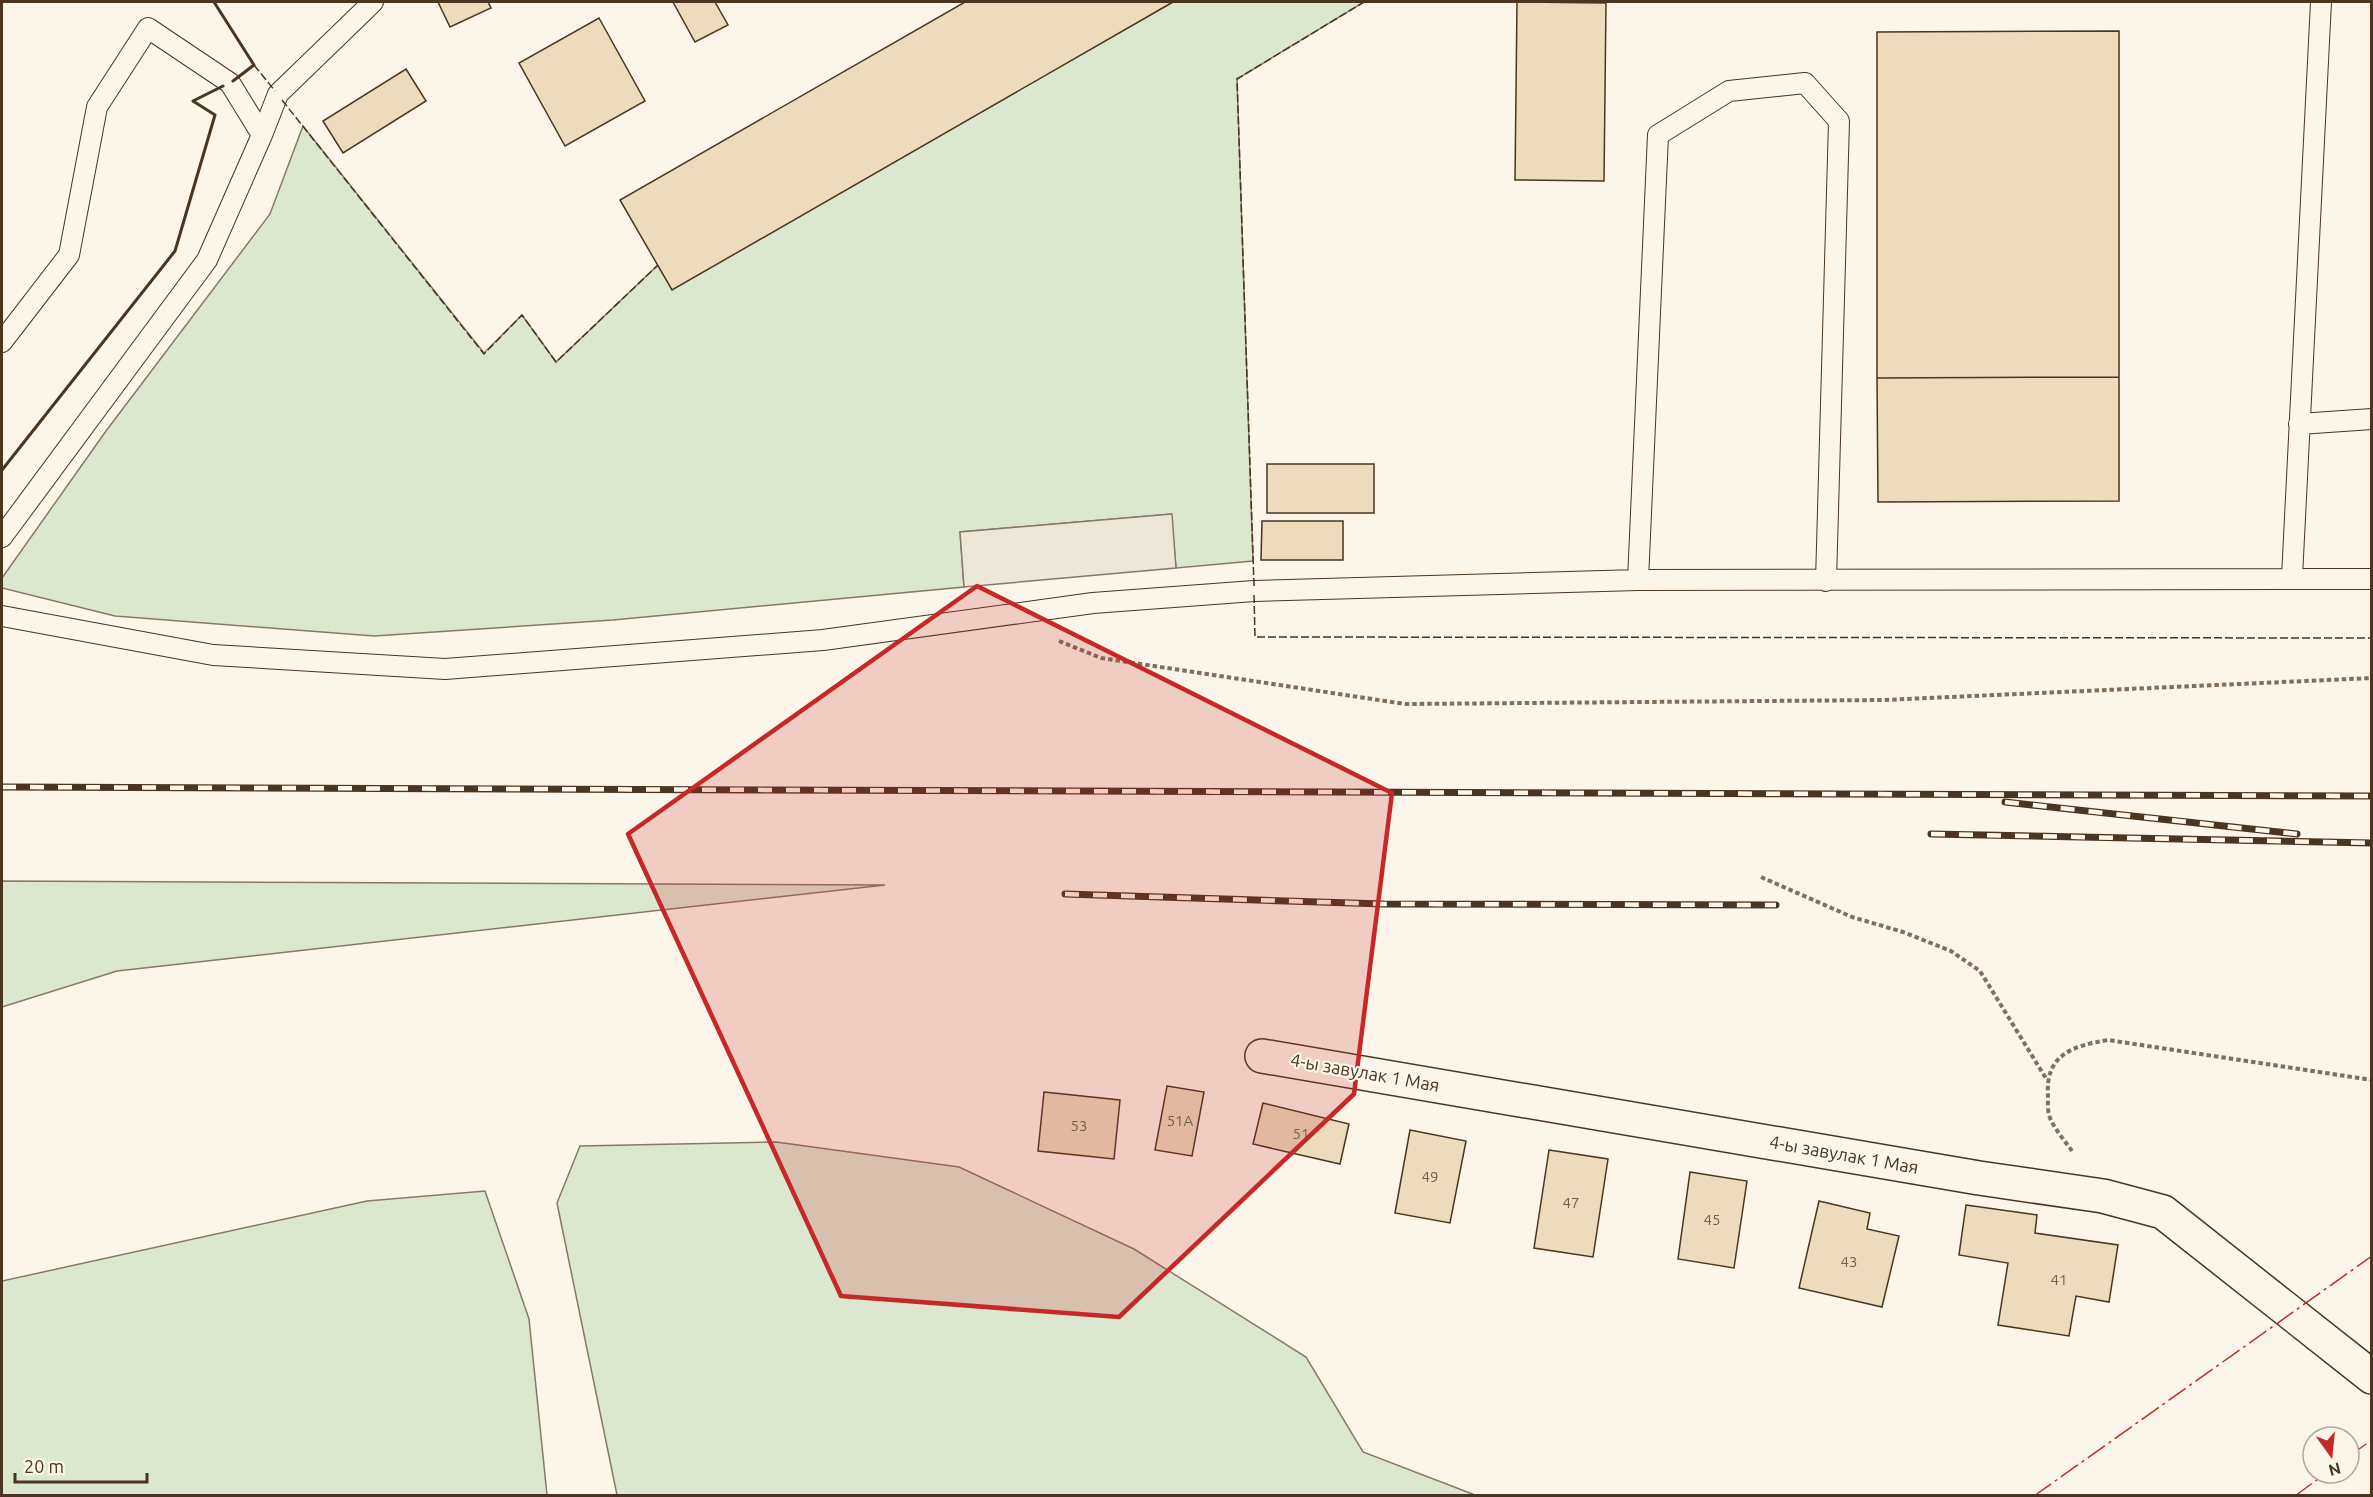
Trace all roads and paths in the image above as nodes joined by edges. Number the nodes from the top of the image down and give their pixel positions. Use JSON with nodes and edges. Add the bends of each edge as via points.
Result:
{"nodes":[{"id":1,"x":373,"y":2,"type":"edge"},
{"id":2,"x":2321,"y":2,"type":"edge"},
{"id":3,"x":262,"y":135,"type":"junction"},
{"id":4,"x":2,"y":342,"type":"edge"},
{"id":5,"x":2372,"y":419,"type":"edge"},
{"id":6,"x":2299,"y":424,"type":"junction"},
{"id":7,"x":2,"y":537,"type":"edge"},
{"id":8,"x":2292,"y":578,"type":"junction"},
{"id":9,"x":2372,"y":579,"type":"edge"},
{"id":10,"x":1638,"y":580,"type":"junction"},
{"id":11,"x":1826,"y":581,"type":"junction"},
{"id":12,"x":2,"y":616,"type":"edge"},
{"id":13,"x":998,"y":617,"type":"junction"},
{"id":14,"x":2372,"y":678,"type":"edge"},
{"id":15,"x":1761,"y":877,"type":"dead end"},
{"id":16,"x":1262,"y":1056,"type":"dead end"},
{"id":17,"x":2047,"y":1080,"type":"junction"},
{"id":18,"x":2372,"y":1080,"type":"edge"},
{"id":19,"x":2103,"y":1196,"type":"junction"},
{"id":20,"x":2372,"y":1377,"type":"edge"}],
"edges":[{"from":1,"to":3,"type":"lane","via":[[278,94]]},
{"from":2,"to":6,"type":"lane"},
{"from":3,"to":4,"type":"lane","via":[[230,83],[148,28],[97,107],[69,255]]},
{"from":3,"to":7,"type":"lane","via":[[207,260]]},
{"from":5,"to":6,"type":"lane"},
{"from":6,"to":8,"type":"lane"},
{"from":8,"to":9,"type":"lane"},
{"from":8,"to":11,"type":"lane"},
{"from":10,"to":11,"type":"lane"},
{"from":10,"to":11,"type":"lane","via":[[1658,135],[1729,91],[1805,83],[1839,121]]},
{"from":10,"to":13,"type":"lane","via":[[1254,591],[1093,603]]},
{"from":12,"to":13,"type":"lane","via":[[213,655],[445,669],[823,640]]},
{"from":13,"to":14,"type":"path","via":[[1101,658],[1405,704],[1884,700]]},
{"from":15,"to":17,"type":"path","via":[[1852,917],[1951,951],[1980,971]]},
{"from":16,"to":19,"type":"street","name":"4-ы завулак 1 Мая"},
{"from":17,"to":18,"type":"path","via":[[2065,1051],[2108,1040]]},
{"from":17,"to":19,"type":"path","via":[[2049,1118]]},
{"from":19,"to":20,"type":"street","name":"4-ы завулак 1 Мая","via":[[2163,1212]]}]}
